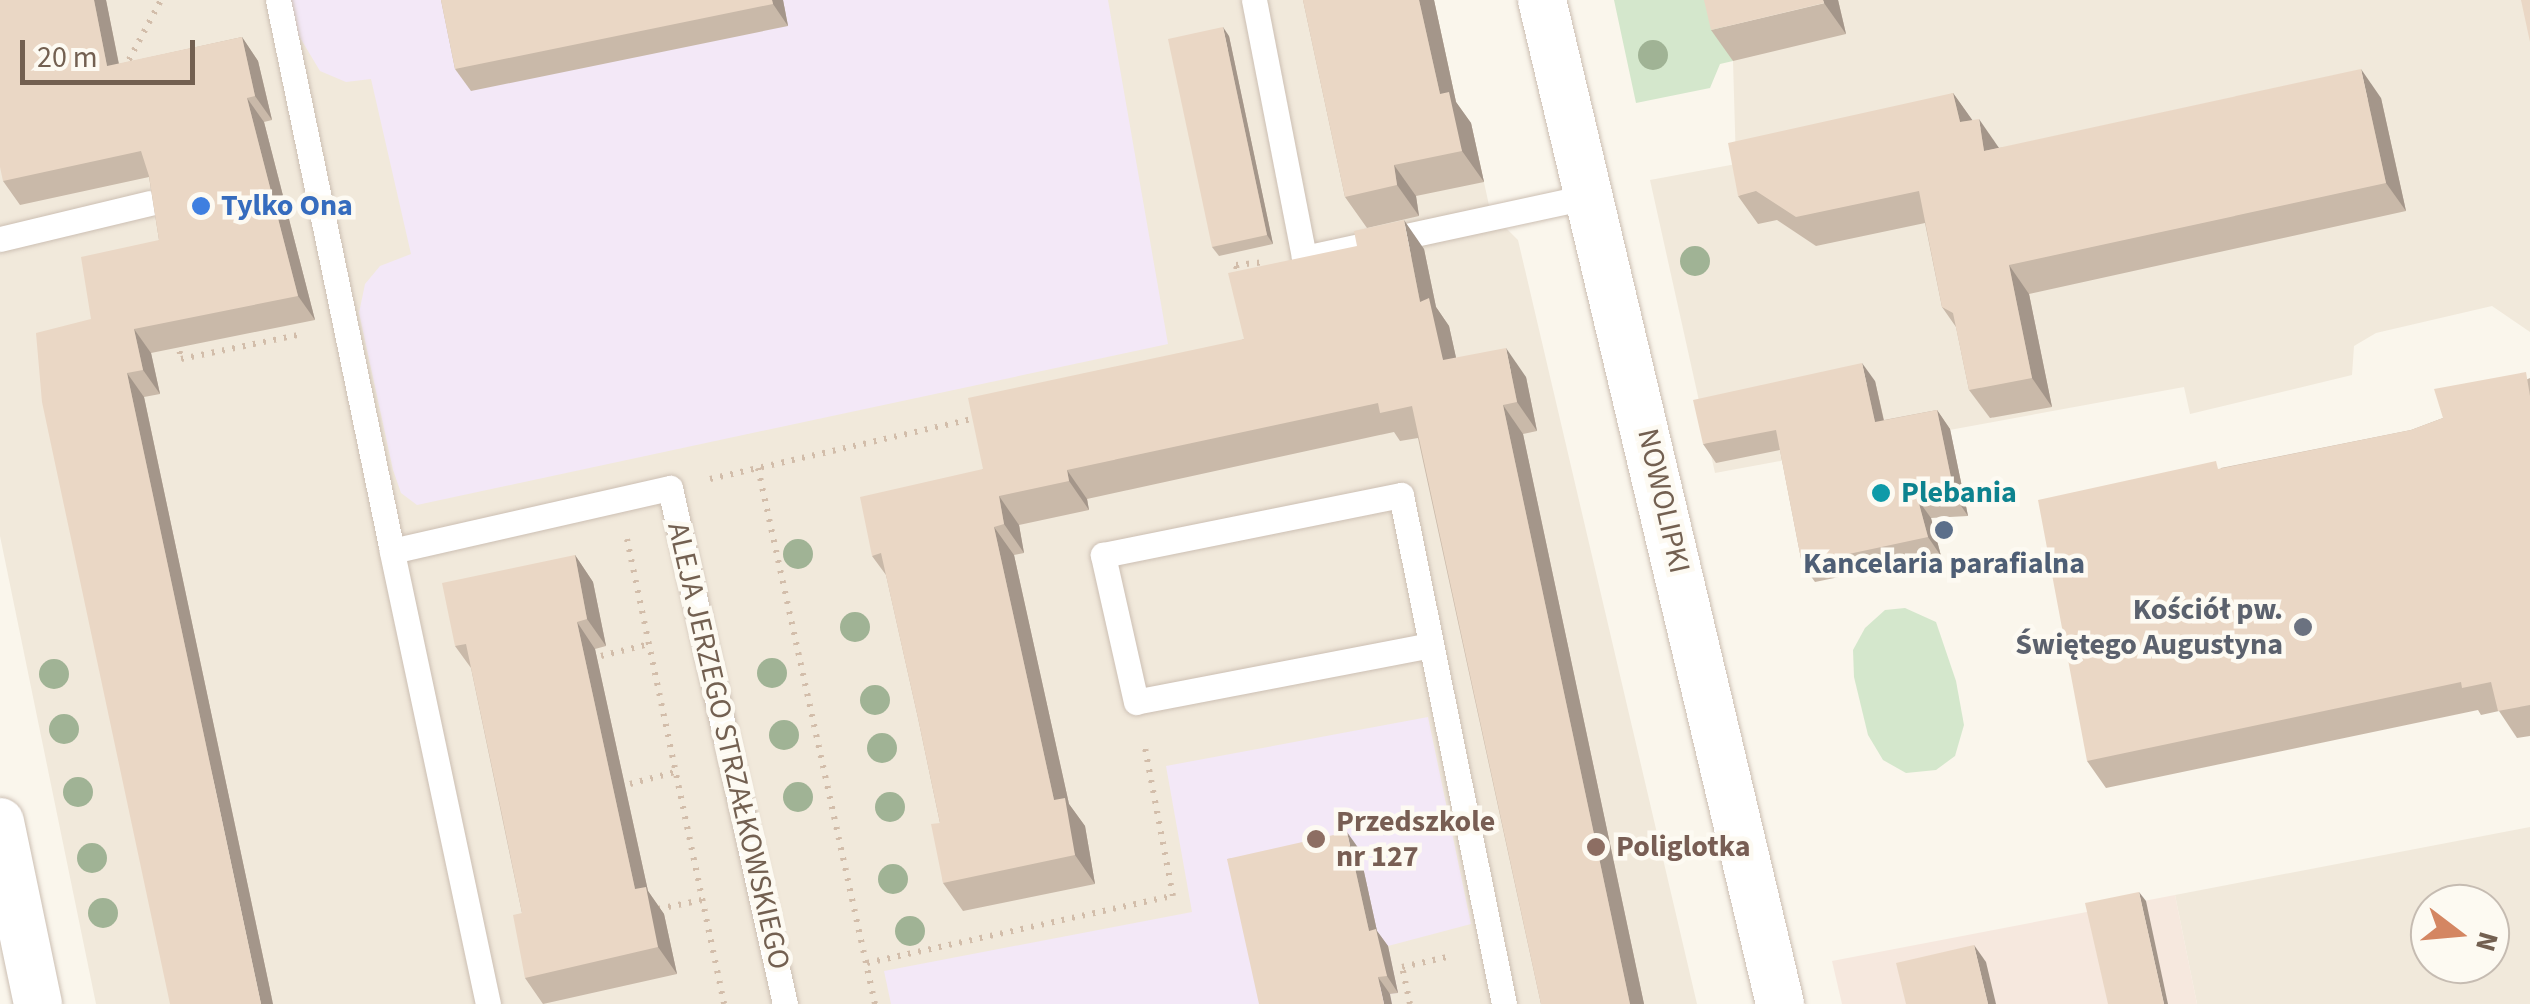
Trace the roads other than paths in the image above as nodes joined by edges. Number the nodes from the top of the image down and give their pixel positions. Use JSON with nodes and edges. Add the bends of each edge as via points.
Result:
{"nodes":[{"id":1,"x":278,"y":0,"type":"edge"},
{"id":2,"x":1254,"y":0,"type":"edge"},
{"id":3,"x":1542,"y":0,"type":"edge"},
{"id":4,"x":1590,"y":196,"type":"junction"},
{"id":5,"x":150,"y":202,"type":"edge"},
{"id":6,"x":0,"y":239,"type":"edge"},
{"id":7,"x":392,"y":551,"type":"junction"},
{"id":8,"x":1431,"y":645,"type":"junction"},
{"id":9,"x":0,"y":822,"type":"edge"},
{"id":10,"x":38,"y":1004,"type":"edge"},
{"id":11,"x":488,"y":1004,"type":"edge"},
{"id":12,"x":785,"y":1004,"type":"edge"},
{"id":13,"x":1504,"y":1004,"type":"edge"},
{"id":14,"x":1780,"y":1004,"type":"edge"}],
"edges":[{"from":1,"to":7,"type":"lane"},
{"from":2,"to":4,"type":"lane","via":[[1304,258]]},
{"from":3,"to":4,"type":"street","name":"NOWOLIPKI"},
{"from":4,"to":14,"type":"street","name":"NOWOLIPKI"},
{"from":5,"to":6,"type":"lane"},
{"from":7,"to":11,"type":"lane"},
{"from":7,"to":12,"type":"lane","name":"ALEJA JERZEGO STRZAŁKOWSKIEGO","via":[[670,488]]},
{"from":8,"to":8,"type":"lane","via":[[1401,495],[1102,555],[1136,702]]},
{"from":8,"to":13,"type":"lane"},
{"from":9,"to":10,"type":"street"}]}
